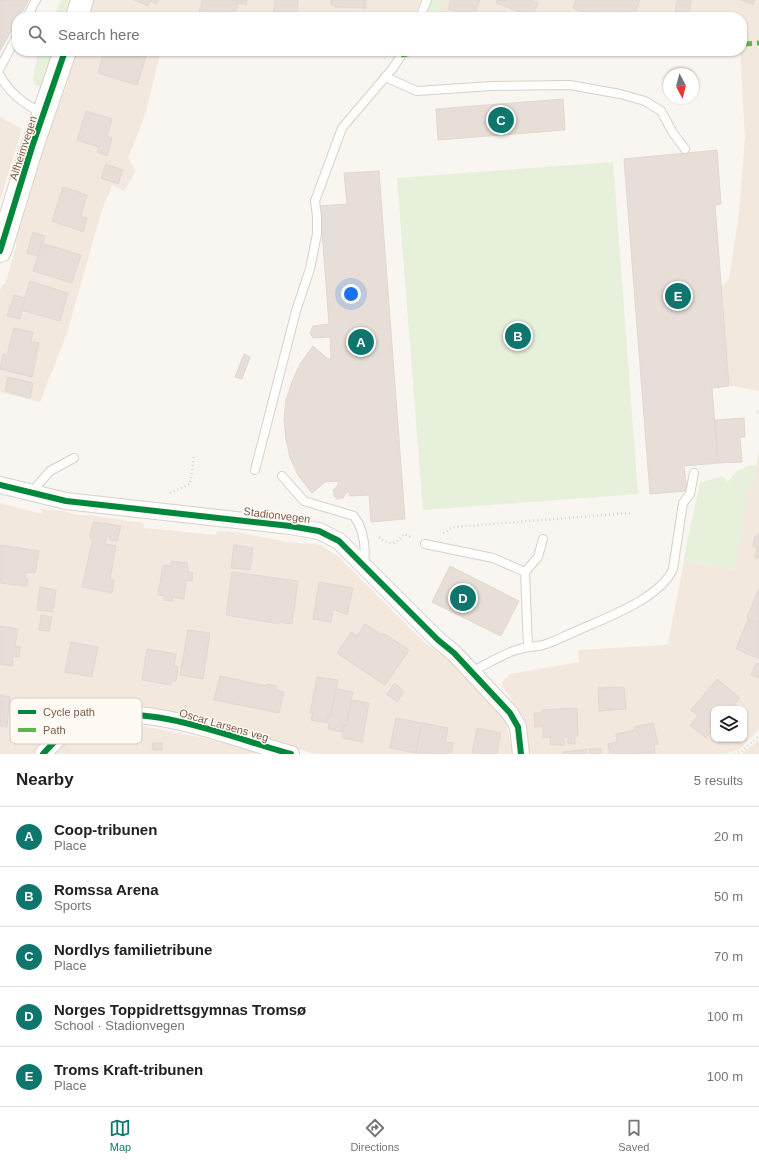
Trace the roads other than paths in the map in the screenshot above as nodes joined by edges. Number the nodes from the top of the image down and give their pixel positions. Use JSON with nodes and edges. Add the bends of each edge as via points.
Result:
{"nodes":[{"id":1,"x":36,"y":0,"type":"edge"},
{"id":2,"x":82,"y":0,"type":"edge"},
{"id":3,"x":427,"y":0,"type":"edge"},
{"id":4,"x":30,"y":12,"type":"edge"},
{"id":5,"x":78,"y":12,"type":"edge"},
{"id":6,"x":422,"y":12,"type":"edge"},
{"id":7,"x":12,"y":45,"type":"edge"},
{"id":8,"x":63,"y":56,"type":"edge"},
{"id":9,"x":401,"y":56,"type":"edge"},
{"id":10,"x":0,"y":68,"type":"edge"},
{"id":11,"x":0,"y":75,"type":"edge"},
{"id":12,"x":385,"y":76,"type":"junction"},
{"id":13,"x":44,"y":114,"type":"junction"},
{"id":14,"x":685,"y":149,"type":"dead end"},
{"id":15,"x":0,"y":251,"type":"edge"},
{"id":16,"x":74,"y":458,"type":"dead end"},
{"id":17,"x":255,"y":470,"type":"dead end"},
{"id":18,"x":694,"y":473,"type":"dead end"},
{"id":19,"x":282,"y":476,"type":"dead end"},
{"id":20,"x":0,"y":485,"type":"edge"},
{"id":21,"x":31,"y":493,"type":"junction"},
{"id":22,"x":543,"y":539,"type":"dead end"},
{"id":23,"x":425,"y":544,"type":"road end"},
{"id":24,"x":364,"y":564,"type":"junction"},
{"id":25,"x":525,"y":572,"type":"junction"},
{"id":26,"x":528,"y":647,"type":"junction"},
{"id":27,"x":473,"y":671,"type":"junction"},
{"id":28,"x":142,"y":716,"type":"edge"},
{"id":29,"x":52,"y":744,"type":"edge"},
{"id":30,"x":43,"y":754,"type":"edge"},
{"id":31,"x":291,"y":754,"type":"edge"},
{"id":32,"x":520,"y":754,"type":"edge"}],
"edges":[{"from":1,"to":4,"type":"lane"},
{"from":2,"to":5,"type":"street"},
{"from":3,"to":6,"type":"lane"},
{"from":7,"to":10,"type":"lane"},
{"from":8,"to":13,"type":"street","name":"Alfheimvegen"},
{"from":9,"to":12,"type":"lane"},
{"from":11,"to":13,"type":"lane","via":[[5,85],[27,106]]},
{"from":12,"to":14,"type":"lane","via":[[417,91],[492,86],[570,85],[645,100],[661,111]]},
{"from":12,"to":17,"type":"lane","via":[[342,128],[315,200],[316,234],[310,269],[296,311]]},
{"from":13,"to":15,"type":"street","name":"Alfheimvegen"},
{"from":16,"to":21,"type":"lane","via":[[50,471]]},
{"from":18,"to":26,"type":"lane","via":[[690,494],[683,503],[673,569],[665,581],[631,606],[544,645]]},
{"from":19,"to":24,"type":"lane","via":[[304,501],[354,516],[362,531],[366,549]]},
{"from":20,"to":21,"type":"street","name":"Stadionvegen"},
{"from":21,"to":24,"type":"street","name":"Stadionvegen","via":[[66,501],[308,528],[339,541]]},
{"from":22,"to":25,"type":"lane","via":[[538,557]]},
{"from":23,"to":25,"type":"lane","via":[[493,558]]},
{"from":24,"to":27,"type":"street","name":"Stadionvegen","via":[[438,640]]},
{"from":25,"to":26,"type":"lane"},
{"from":26,"to":27,"type":"lane","via":[[508,653]]},
{"from":27,"to":32,"type":"street","name":"Stadionvegen","via":[[510,713],[518,728]]},
{"from":28,"to":31,"type":"street","name":"Oscar Larsens veg","via":[[182,723]]},
{"from":29,"to":30,"type":"street","name":"Oscar Larsens veg"}]}
